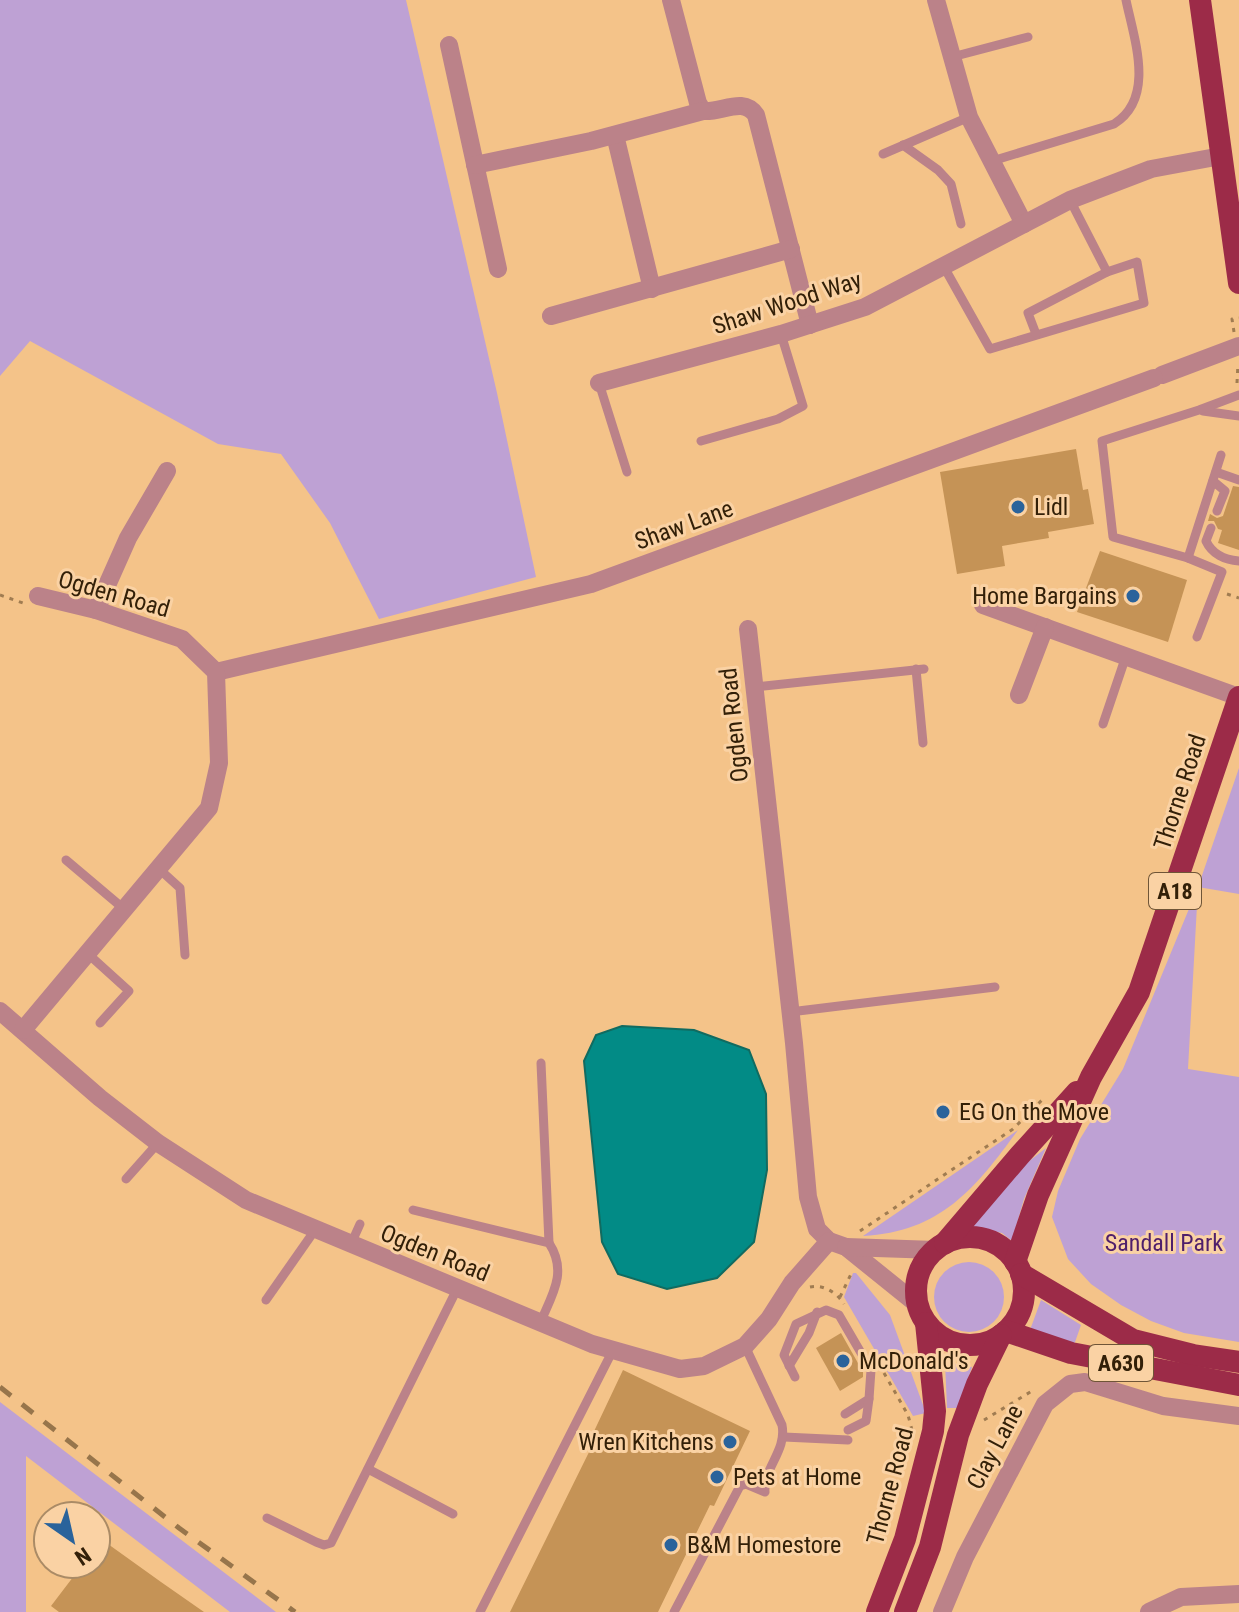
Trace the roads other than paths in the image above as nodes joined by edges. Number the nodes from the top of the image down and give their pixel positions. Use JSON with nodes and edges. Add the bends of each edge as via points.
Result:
{"nodes":[{"id":1,"x":671,"y":0,"type":"edge"},
{"id":2,"x":936,"y":0,"type":"edge"},
{"id":3,"x":1126,"y":0,"type":"edge"},
{"id":4,"x":1200,"y":0,"type":"edge"},
{"id":5,"x":1028,"y":37,"type":"dead end"},
{"id":6,"x":449,"y":45,"type":"dead end"},
{"id":7,"x":952,"y":57,"type":"junction"},
{"id":8,"x":703,"y":111,"type":"junction"},
{"id":9,"x":969,"y":117,"type":"junction"},
{"id":10,"x":615,"y":135,"type":"junction"},
{"id":11,"x":903,"y":145,"type":"junction"},
{"id":12,"x":883,"y":154,"type":"dead end"},
{"id":13,"x":1221,"y":156,"type":"junction"},
{"id":14,"x":992,"y":161,"type":"junction"},
{"id":15,"x":475,"y":165,"type":"junction"},
{"id":16,"x":1070,"y":200,"type":"junction"},
{"id":17,"x":961,"y":224,"type":"dead end"},
{"id":18,"x":1024,"y":224,"type":"junction"},
{"id":19,"x":1237,"y":240,"type":"edge"},
{"id":20,"x":791,"y":249,"type":"junction"},
{"id":21,"x":944,"y":267,"type":"junction"},
{"id":22,"x":498,"y":269,"type":"dead end"},
{"id":23,"x":1107,"y":272,"type":"junction"},
{"id":24,"x":1239,"y":283,"type":"edge"},
{"id":25,"x":652,"y":289,"type":"junction"},
{"id":26,"x":551,"y":316,"type":"dead end"},
{"id":27,"x":810,"y":325,"type":"junction"},
{"id":28,"x":781,"y":334,"type":"junction"},
{"id":29,"x":1036,"y":334,"type":"junction"},
{"id":30,"x":1238,"y":346,"type":"edge"},
{"id":31,"x":599,"y":383,"type":"joint"},
{"id":32,"x":1238,"y":395,"type":"edge"},
{"id":33,"x":1199,"y":410,"type":"junction"},
{"id":34,"x":1239,"y":416,"type":"edge"},
{"id":35,"x":701,"y":441,"type":"dead end"},
{"id":36,"x":1221,"y":455,"type":"dead end"},
{"id":37,"x":167,"y":471,"type":"dead end"},
{"id":38,"x":627,"y":472,"type":"dead end"},
{"id":39,"x":1215,"y":476,"type":"junction"},
{"id":40,"x":1239,"y":480,"type":"edge"},
{"id":41,"x":1217,"y":511,"type":"dead end"},
{"id":42,"x":1211,"y":528,"type":"dead end"},
{"id":43,"x":1188,"y":558,"type":"junction"},
{"id":44,"x":1239,"y":561,"type":"edge"},
{"id":45,"x":38,"y":596,"type":"dead end"},
{"id":46,"x":983,"y":605,"type":"dead end"},
{"id":47,"x":96,"y":610,"type":"junction"},
{"id":48,"x":1045,"y":627,"type":"junction"},
{"id":49,"x":748,"y":629,"type":"dead end"},
{"id":50,"x":1197,"y":637,"type":"dead end"},
{"id":51,"x":1126,"y":656,"type":"junction"},
{"id":52,"x":216,"y":672,"type":"junction"},
{"id":53,"x":754,"y":687,"type":"junction"},
{"id":54,"x":1019,"y":695,"type":"dead end"},
{"id":55,"x":1239,"y":697,"type":"edge"},
{"id":56,"x":1103,"y":724,"type":"dead end"},
{"id":57,"x":923,"y":743,"type":"dead end"},
{"id":58,"x":66,"y":860,"type":"dead end"},
{"id":59,"x":158,"y":868,"type":"junction"},
{"id":60,"x":124,"y":909,"type":"junction"},
{"id":61,"x":87,"y":953,"type":"junction"},
{"id":62,"x":185,"y":955,"type":"dead end"},
{"id":63,"x":995,"y":987,"type":"dead end"},
{"id":64,"x":0,"y":1011,"type":"edge"},
{"id":65,"x":790,"y":1012,"type":"junction"},
{"id":66,"x":100,"y":1023,"type":"dead end"},
{"id":67,"x":23,"y":1030,"type":"junction"},
{"id":68,"x":541,"y":1063,"type":"dead end"},
{"id":69,"x":1091,"y":1077,"type":"junction"},
{"id":70,"x":158,"y":1143,"type":"junction"},
{"id":71,"x":126,"y":1179,"type":"dead end"},
{"id":72,"x":413,"y":1210,"type":"dead end"},
{"id":73,"x":360,"y":1224,"type":"dead end"},
{"id":74,"x":315,"y":1230,"type":"junction"},
{"id":75,"x":843,"y":1239,"type":"junction"},
{"id":76,"x":549,"y":1243,"type":"junction"},
{"id":77,"x":351,"y":1244,"type":"junction"},
{"id":78,"x":940,"y":1246,"type":"junction"},
{"id":79,"x":1018,"y":1268,"type":"junction"},
{"id":80,"x":458,"y":1287,"type":"junction"},
{"id":81,"x":266,"y":1300,"type":"dead end"},
{"id":82,"x":817,"y":1312,"type":"junction"},
{"id":83,"x":922,"y":1314,"type":"junction"},
{"id":84,"x":540,"y":1323,"type":"junction"},
{"id":85,"x":1004,"y":1333,"type":"junction"},
{"id":86,"x":745,"y":1346,"type":"junction"},
{"id":87,"x":613,"y":1350,"type":"junction"},
{"id":88,"x":1239,"y":1362,"type":"edge"},
{"id":89,"x":789,"y":1366,"type":"junction"},
{"id":90,"x":795,"y":1377,"type":"dead end"},
{"id":91,"x":1239,"y":1385,"type":"edge"},
{"id":92,"x":869,"y":1399,"type":"junction"},
{"id":93,"x":845,"y":1414,"type":"dead end"},
{"id":94,"x":1239,"y":1416,"type":"edge"},
{"id":95,"x":784,"y":1437,"type":"junction"},
{"id":96,"x":368,"y":1469,"type":"junction"},
{"id":97,"x":453,"y":1514,"type":"dead end"},
{"id":98,"x":267,"y":1518,"type":"dead end"},
{"id":99,"x":1239,"y":1594,"type":"edge"},
{"id":100,"x":480,"y":1612,"type":"edge"},
{"id":101,"x":674,"y":1612,"type":"edge"},
{"id":102,"x":877,"y":1612,"type":"edge"},
{"id":103,"x":905,"y":1612,"type":"edge"},
{"id":104,"x":942,"y":1612,"type":"edge"},
{"id":105,"x":1149,"y":1612,"type":"edge"}],
"edges":[{"from":1,"to":8,"type":"street"},
{"from":2,"to":7,"type":"street"},
{"from":3,"to":14,"type":"lane","via":[[1139,84],[1126,117]]},
{"from":4,"to":13,"type":"highway"},
{"from":5,"to":7,"type":"lane"},
{"from":6,"to":15,"type":"street"},
{"from":7,"to":9,"type":"street"},
{"from":8,"to":10,"type":"street"},
{"from":8,"to":20,"type":"street","via":[[753,109]]},
{"from":9,"to":11,"type":"lane"},
{"from":9,"to":14,"type":"street"},
{"from":10,"to":15,"type":"street"},
{"from":10,"to":25,"type":"street"},
{"from":11,"to":12,"type":"lane"},
{"from":11,"to":17,"type":"lane","via":[[951,184]]},
{"from":13,"to":16,"type":"street","name":"Shaw Wood Way","via":[[1151,169]]},
{"from":13,"to":19,"type":"highway"},
{"from":14,"to":18,"type":"street"},
{"from":15,"to":22,"type":"street"},
{"from":16,"to":18,"type":"street","name":"Shaw Wood Way"},
{"from":16,"to":23,"type":"lane"},
{"from":18,"to":21,"type":"street","name":"Shaw Wood Way"},
{"from":19,"to":24,"type":"highway"},
{"from":20,"to":25,"type":"street"},
{"from":20,"to":27,"type":"street"},
{"from":21,"to":27,"type":"street","name":"Shaw Wood Way","via":[[865,307]]},
{"from":21,"to":29,"type":"lane","via":[[990,349]]},
{"from":23,"to":29,"type":"lane","via":[[1028,313]]},
{"from":23,"to":29,"type":"lane","via":[[1137,262],[1144,303]]},
{"from":25,"to":26,"type":"street"},
{"from":27,"to":28,"type":"street","name":"Shaw Wood Way"},
{"from":28,"to":31,"type":"street","name":"Shaw Wood Way"},
{"from":28,"to":35,"type":"lane","via":[[803,406],[778,419]]},
{"from":30,"to":52,"type":"street","name":"Shaw Lane","via":[[591,584]]},
{"from":31,"to":38,"type":"lane"},
{"from":32,"to":33,"type":"lane"},
{"from":33,"to":34,"type":"lane"},
{"from":33,"to":43,"type":"lane","via":[[1102,441],[1113,537]]},
{"from":36,"to":39,"type":"lane"},
{"from":37,"to":47,"type":"street","via":[[128,538]]},
{"from":39,"to":40,"type":"lane"},
{"from":39,"to":41,"type":"lane","via":[[1225,491]]},
{"from":39,"to":43,"type":"lane"},
{"from":42,"to":44,"type":"lane","via":[[1206,541],[1210,549]]},
{"from":43,"to":50,"type":"lane","via":[[1222,572]]},
{"from":45,"to":47,"type":"street","name":"Ogden Road"},
{"from":46,"to":48,"type":"street"},
{"from":47,"to":52,"type":"street","name":"Ogden Road","via":[[182,639]]},
{"from":48,"to":51,"type":"street"},
{"from":48,"to":54,"type":"street"},
{"from":49,"to":53,"type":"street","name":"Ogden Road"},
{"from":51,"to":55,"type":"street"},
{"from":51,"to":56,"type":"lane"},
{"from":52,"to":59,"type":"street","via":[[219,763],[209,808]]},
{"from":53,"to":57,"type":"lane","via":[[920,669]]},
{"from":53,"to":65,"type":"street","name":"Ogden Road"},
{"from":55,"to":69,"type":"highway","name":"Thorne Road","number":"A18","via":[[1139,992]]},
{"from":58,"to":60,"type":"lane"},
{"from":59,"to":60,"type":"street"},
{"from":59,"to":62,"type":"lane","via":[[180,888]]},
{"from":60,"to":61,"type":"street"},
{"from":61,"to":66,"type":"lane","via":[[129,991]]},
{"from":61,"to":67,"type":"street"},
{"from":63,"to":65,"type":"lane"},
{"from":64,"to":67,"type":"street","name":"Ogden Road"},
{"from":65,"to":75,"type":"street","name":"Ogden Road","via":[[808,1197],[817,1229]]},
{"from":67,"to":70,"type":"street","name":"Ogden Road"},
{"from":68,"to":76,"type":"lane"},
{"from":69,"to":78,"type":"highway","name":"Thorne Road","number":"A18"},
{"from":69,"to":79,"type":"highway","name":"Thorne Road","number":"A18","via":[[1038,1195]]},
{"from":70,"to":71,"type":"lane"},
{"from":70,"to":74,"type":"street","name":"Ogden Road","via":[[246,1200]]},
{"from":72,"to":76,"type":"lane"},
{"from":73,"to":77,"type":"lane"},
{"from":74,"to":77,"type":"street","name":"Ogden Road"},
{"from":74,"to":81,"type":"lane"},
{"from":75,"to":78,"type":"street"},
{"from":75,"to":83,"type":"street","name":"Ogden Road"},
{"from":75,"to":86,"type":"street","name":"Ogden Road","via":[[792,1283]]},
{"from":76,"to":84,"type":"lane","via":[[560,1272]]},
{"from":77,"to":80,"type":"street","name":"Ogden Road"},
{"from":78,"to":79,"type":"highway","via":[[964,1238],[984,1239],[1002,1248]]},
{"from":78,"to":83,"type":"highway","via":[[928,1257],[916,1285]]},
{"from":79,"to":85,"type":"highway","via":[[1022,1305]]},
{"from":79,"to":88,"type":"highway","number":"A630","via":[[1133,1340]]},
{"from":80,"to":84,"type":"street","name":"Ogden Road"},
{"from":80,"to":96,"type":"lane"},
{"from":82,"to":89,"type":"lane"},
{"from":82,"to":89,"type":"lane","via":[[796,1324],[784,1355]]},
{"from":82,"to":92,"type":"lane","via":[[839,1315],[871,1370]]},
{"from":83,"to":85,"type":"highway","via":[[942,1337],[961,1345],[982,1344]]},
{"from":83,"to":102,"type":"highway","name":"Thorne Road","via":[[933,1431],[905,1539]]},
{"from":84,"to":87,"type":"street","name":"Ogden Road"},
{"from":85,"to":91,"type":"highway","number":"A630","via":[[1071,1353]]},
{"from":85,"to":103,"type":"highway","via":[[958,1435],[930,1547]]},
{"from":86,"to":87,"type":"street","name":"Ogden Road","via":[[704,1366],[680,1369]]},
{"from":86,"to":95,"type":"lane"},
{"from":87,"to":100,"type":"lane"},
{"from":89,"to":90,"type":"lane"},
{"from":92,"to":93,"type":"lane"},
{"from":92,"to":95,"type":"lane","via":[[866,1421],[848,1435]]},
{"from":94,"to":104,"type":"street","name":"Clay Lane","via":[[1163,1406],[1085,1382],[1057,1392],[1045,1404],[972,1543]]},
{"from":95,"to":101,"type":"lane","via":[[765,1479],[765,1492],[740,1486]]},
{"from":96,"to":97,"type":"lane"},
{"from":96,"to":98,"type":"lane","via":[[331,1543],[316,1542]]},
{"from":99,"to":105,"type":"street","via":[[1181,1597]]}]}
